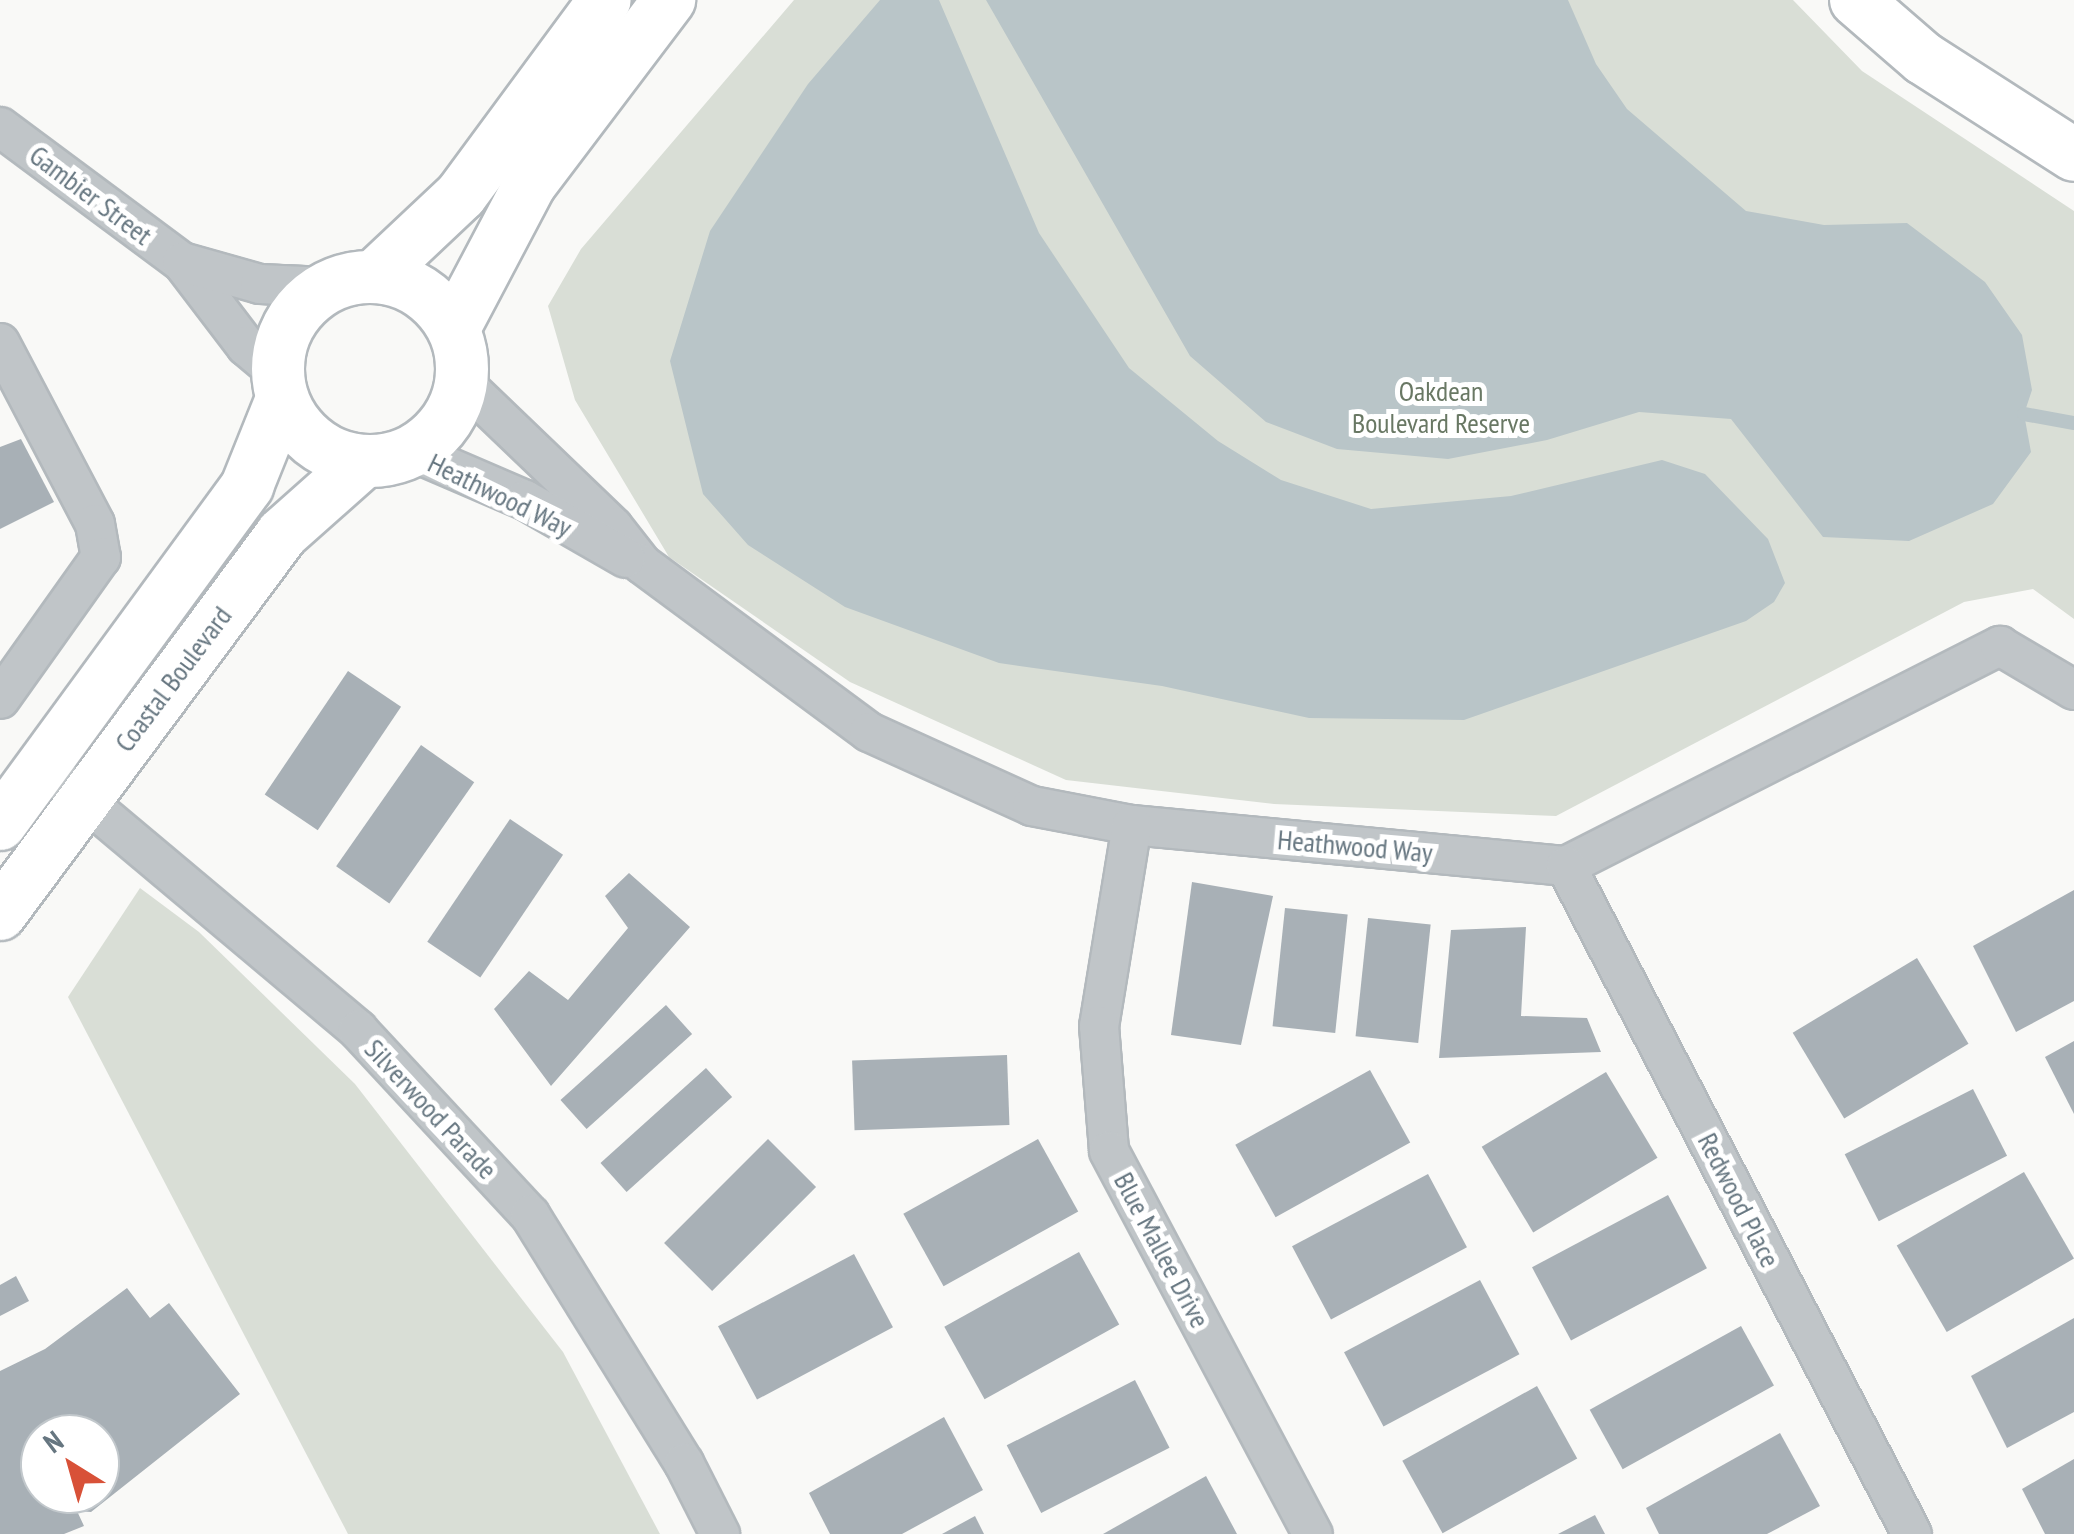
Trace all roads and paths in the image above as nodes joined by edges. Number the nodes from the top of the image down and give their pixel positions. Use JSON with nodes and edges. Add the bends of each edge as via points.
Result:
{"nodes":[{"id":1,"x":604,"y":0,"type":"edge"},
{"id":2,"x":669,"y":0,"type":"edge"},
{"id":3,"x":1856,"y":0,"type":"edge"},
{"id":4,"x":0,"y":127,"type":"edge"},
{"id":5,"x":2074,"y":155,"type":"edge"},
{"id":6,"x":182,"y":262,"type":"junction"},
{"id":7,"x":351,"y":282,"type":"junction"},
{"id":8,"x":454,"y":328,"type":"junction"},
{"id":9,"x":0,"y":343,"type":"edge"},
{"id":10,"x":462,"y":382,"type":"junction"},
{"id":11,"x":280,"y":386,"type":"junction"},
{"id":12,"x":387,"y":456,"type":"junction"},
{"id":13,"x":642,"y":564,"type":"junction"},
{"id":14,"x":2074,"y":690,"type":"edge"},
{"id":15,"x":0,"y":698,"type":"edge"},
{"id":16,"x":45,"y":766,"type":"junction"},
{"id":17,"x":86,"y":796,"type":"junction"},
{"id":18,"x":0,"y":824,"type":"edge"},
{"id":19,"x":1132,"y":826,"type":"junction"},
{"id":20,"x":1566,"y":866,"type":"junction"},
{"id":21,"x":0,"y":914,"type":"edge"},
{"id":22,"x":720,"y":1534,"type":"edge"},
{"id":23,"x":1313,"y":1534,"type":"edge"},
{"id":24,"x":1912,"y":1534,"type":"edge"}],
"edges":[{"from":1,"to":7,"type":"street","via":[[461,195]]},
{"from":2,"to":8,"type":"street","via":[[530,184]]},
{"from":3,"to":5,"type":"street","via":[[1923,58]]},
{"from":4,"to":6,"type":"street","name":"Gambier Street"},
{"from":6,"to":7,"type":"street","name":"Gambier Street","via":[[260,284]]},
{"from":6,"to":11,"type":"street","name":"Gambier Street"},
{"from":7,"to":8,"type":"street","via":[[422,291]]},
{"from":7,"to":11,"type":"street","via":[[291,320]]},
{"from":8,"to":10,"type":"street"},
{"from":9,"to":15,"type":"street","via":[[95,524],[101,557]]},
{"from":10,"to":12,"type":"street","via":[[439,431]]},
{"from":10,"to":13,"type":"street","name":"Heathwood Way","via":[[613,527]]},
{"from":11,"to":12,"type":"street","via":[[314,443]]},
{"from":11,"to":16,"type":"street","name":"Coastal Boulevard","via":[[247,486]]},
{"from":12,"to":13,"type":"street","name":"Heathwood Way","via":[[525,500]]},
{"from":12,"to":17,"type":"street","name":"Coastal Boulevard","via":[[282,534]]},
{"from":13,"to":19,"type":"street","name":"Heathwood Way","via":[[869,732],[1032,806]]},
{"from":14,"to":20,"type":"street","via":[[2000,646]]},
{"from":16,"to":17,"type":"street","name":"Silverwood Parade"},
{"from":16,"to":18,"type":"street","name":"Coastal Boulevard"},
{"from":17,"to":21,"type":"street","name":"Coastal Boulevard"},
{"from":17,"to":22,"type":"street","name":"Silverwood Parade","via":[[358,1030],[530,1215],[684,1463]]},
{"from":19,"to":20,"type":"street","name":"Heathwood Way"},
{"from":19,"to":23,"type":"street","name":"Blue Mallee Drive","via":[[1099,1026],[1109,1151]]},
{"from":20,"to":24,"type":"street","name":"Redwood Place"}]}
